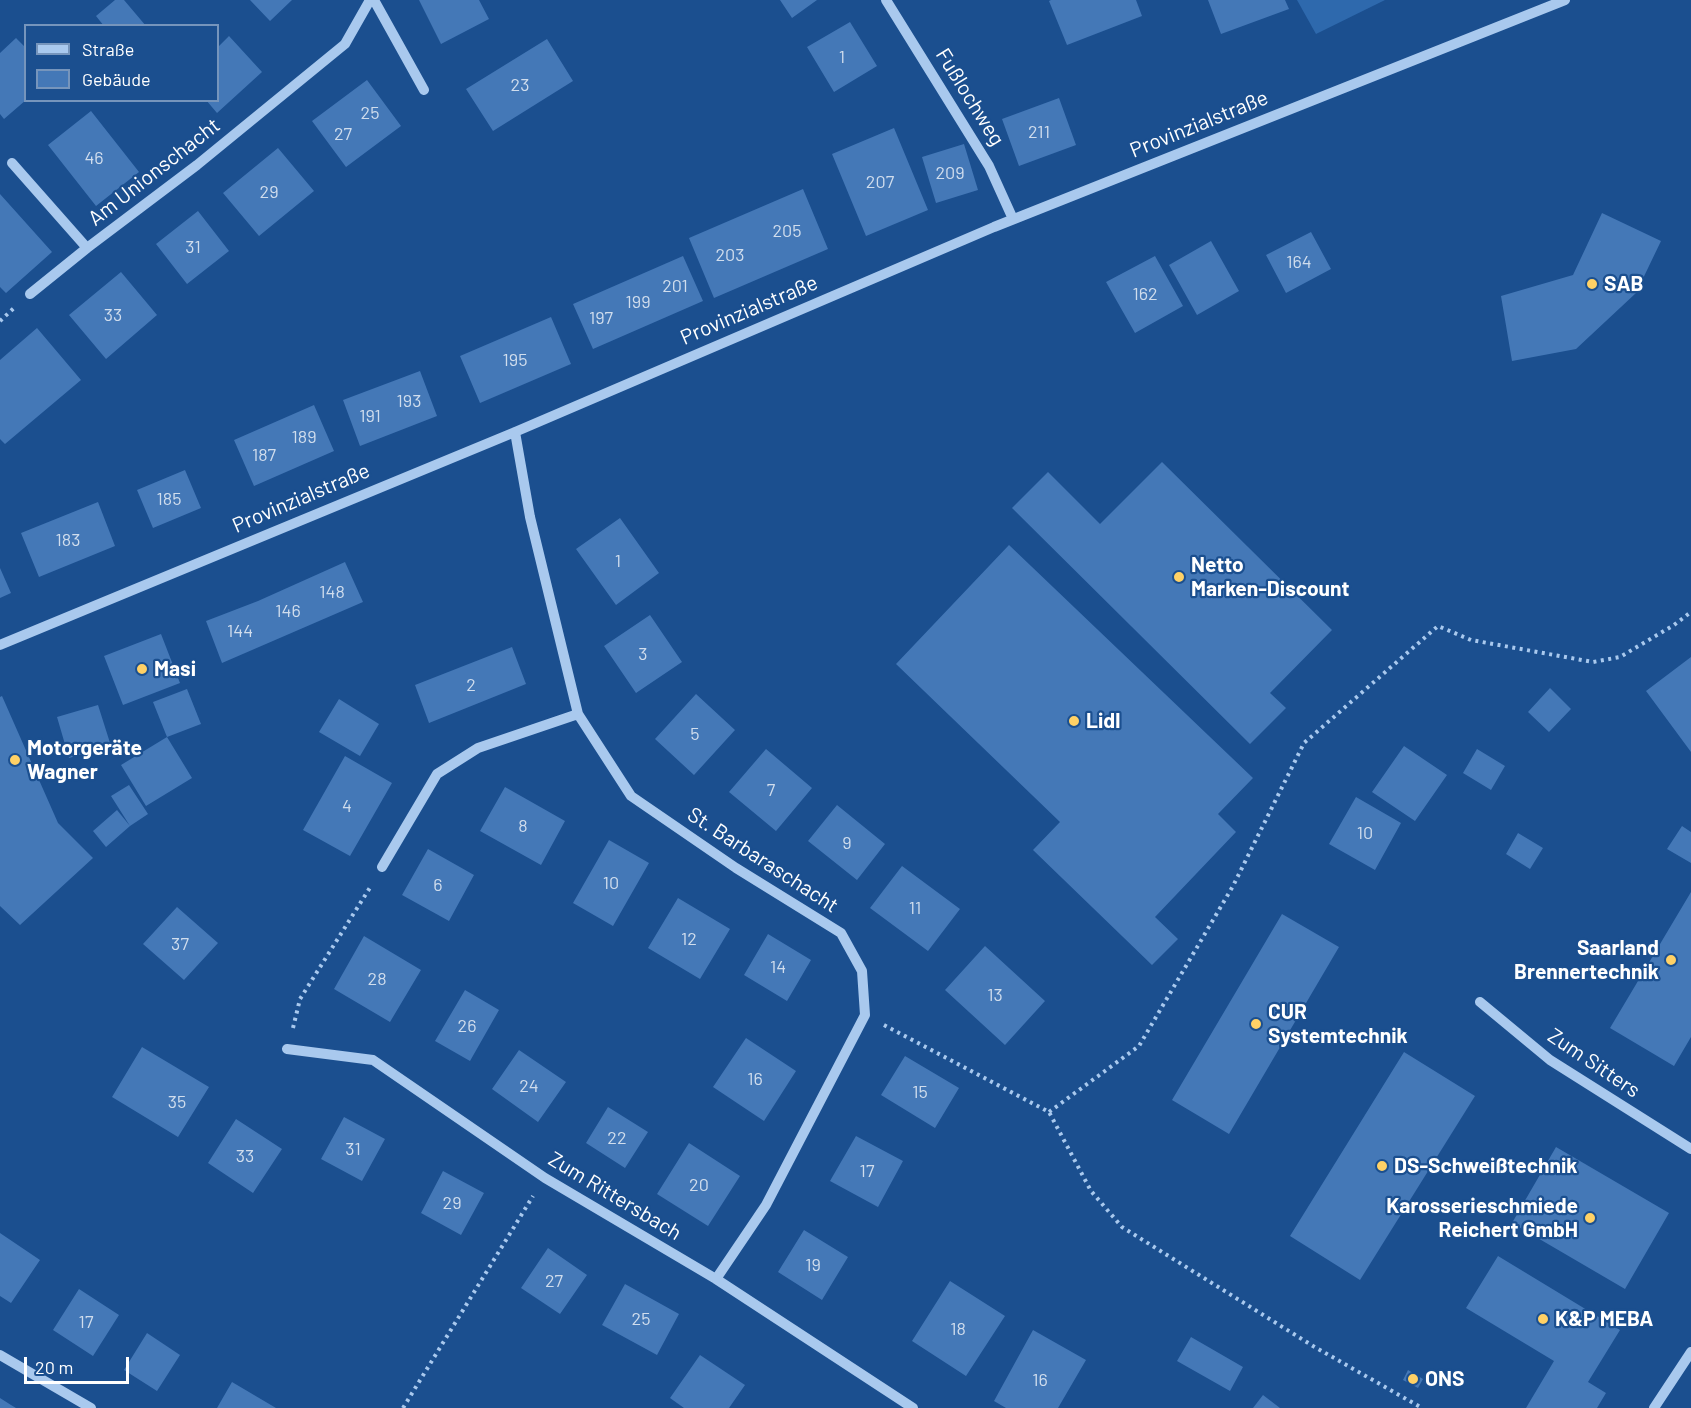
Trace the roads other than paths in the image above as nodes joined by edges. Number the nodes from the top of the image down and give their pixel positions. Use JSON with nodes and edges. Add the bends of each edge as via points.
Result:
{"nodes":[{"id":1,"x":372,"y":0,"type":"edge"},
{"id":2,"x":886,"y":0,"type":"edge"},
{"id":3,"x":1548,"y":0,"type":"edge"},
{"id":4,"x":1566,"y":0,"type":"edge"},
{"id":5,"x":1517,"y":18,"type":"junction"},
{"id":6,"x":424,"y":90,"type":"dead end"},
{"id":7,"x":12,"y":164,"type":"dead end"},
{"id":8,"x":1013,"y":219,"type":"junction"},
{"id":9,"x":87,"y":248,"type":"junction"},
{"id":10,"x":30,"y":294,"type":"dead end"},
{"id":11,"x":515,"y":432,"type":"junction"},
{"id":12,"x":0,"y":645,"type":"edge"},
{"id":13,"x":578,"y":714,"type":"junction"},
{"id":14,"x":382,"y":867,"type":"road end"},
{"id":15,"x":1480,"y":1002,"type":"dead end"},
{"id":16,"x":287,"y":1049,"type":"road end"},
{"id":17,"x":1691,"y":1149,"type":"edge"},
{"id":18,"x":716,"y":1279,"type":"junction"},
{"id":19,"x":1691,"y":1352,"type":"edge"},
{"id":20,"x":0,"y":1355,"type":"edge"},
{"id":21,"x":91,"y":1408,"type":"edge"},
{"id":22,"x":913,"y":1408,"type":"edge"},
{"id":23,"x":1654,"y":1408,"type":"edge"}],
"edges":[{"from":1,"to":6,"type":"street","name":"Am Unionschacht"},
{"from":1,"to":9,"type":"street","name":"Am Unionschacht","via":[[345,44]]},
{"from":2,"to":8,"type":"street","name":"Fußlochweg","via":[[990,166]]},
{"from":3,"to":5,"type":"street","name":"Provinzialstraße"},
{"from":4,"to":5,"type":"street","name":"Provinzialstraße"},
{"from":5,"to":8,"type":"street","name":"Provinzialstraße"},
{"from":7,"to":9,"type":"street","name":"Am Unionschacht"},
{"from":8,"to":11,"type":"street","name":"Provinzialstraße"},
{"from":9,"to":10,"type":"street","name":"Am Unionschacht"},
{"from":11,"to":12,"type":"street","name":"Provinzialstraße"},
{"from":11,"to":13,"type":"street","name":"St. Barbaraschacht","via":[[530,517]]},
{"from":13,"to":14,"type":"street","via":[[478,748],[437,774]]},
{"from":13,"to":18,"type":"street","name":"St. Barbaraschacht","via":[[631,796],[841,933],[862,971],[865,1015],[766,1205]]},
{"from":15,"to":17,"type":"street","name":"Zum Sitters","via":[[1550,1060]]},
{"from":16,"to":18,"type":"street","name":"Zum Rittersbach","via":[[374,1060],[544,1178]]},
{"from":18,"to":22,"type":"street","name":"Zum Rittersbach"},
{"from":19,"to":23,"type":"street"},
{"from":20,"to":21,"type":"street"}]}
